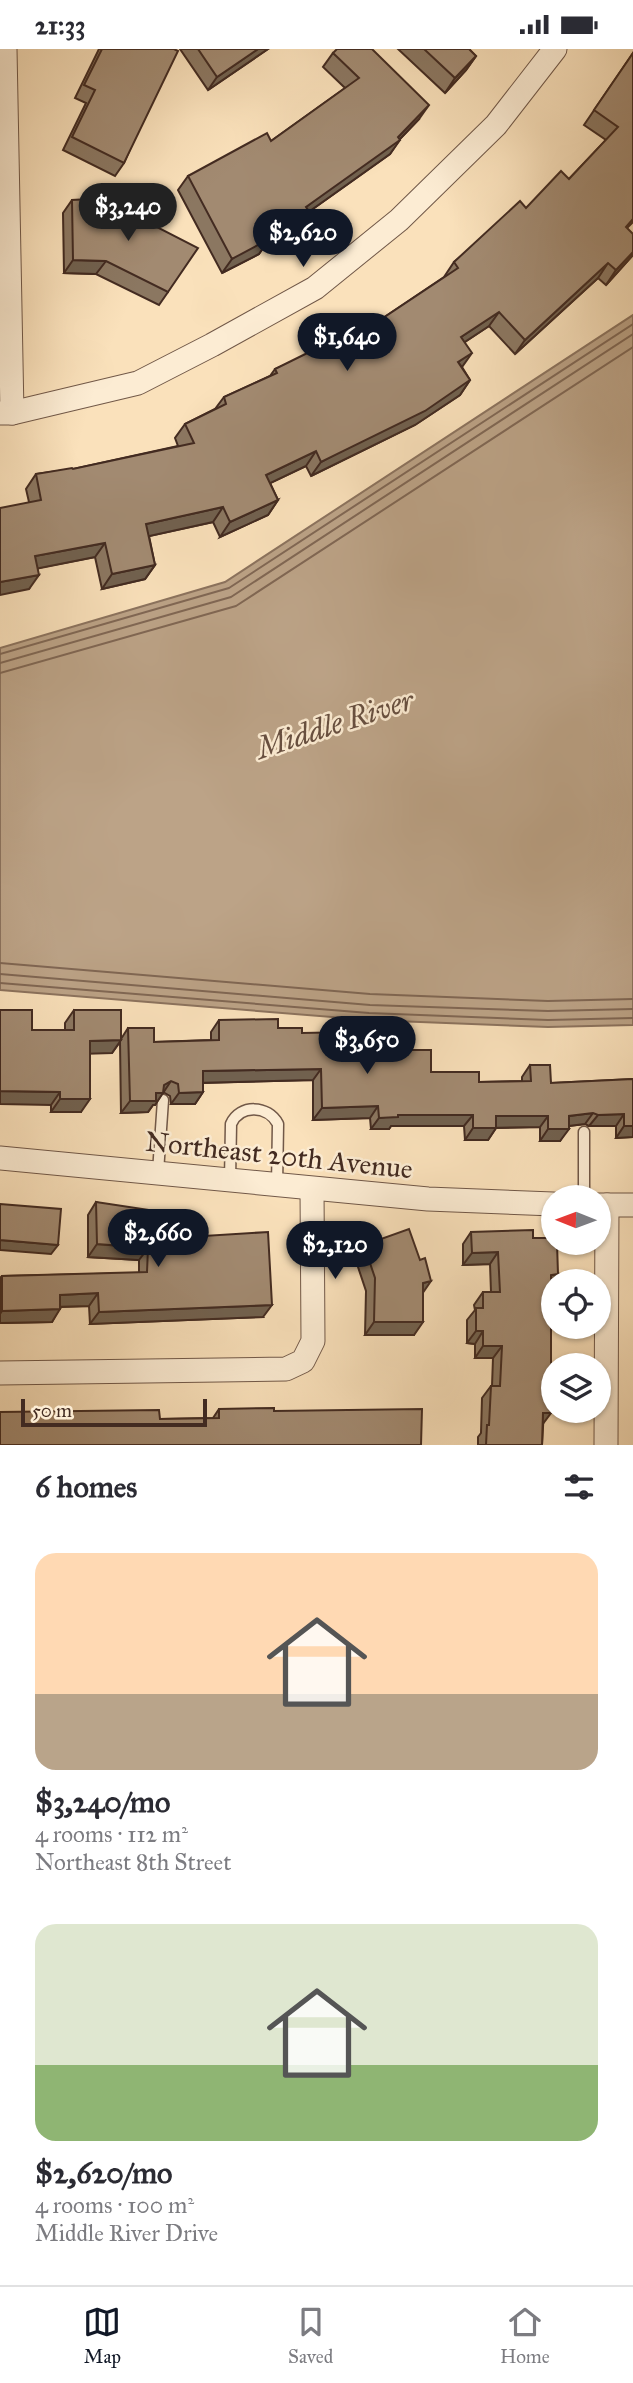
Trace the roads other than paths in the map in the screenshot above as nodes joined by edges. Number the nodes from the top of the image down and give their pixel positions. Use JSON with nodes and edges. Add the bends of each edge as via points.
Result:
{"nodes":[{"id":1,"x":5,"y":49,"type":"edge"},
{"id":2,"x":555,"y":49,"type":"edge"},
{"id":3,"x":6,"y":413,"type":"edge"},
{"id":4,"x":163,"y":1100,"type":"edge"},
{"id":5,"x":584,"y":1132,"type":"edge"},
{"id":6,"x":0,"y":1158,"type":"edge"},
{"id":7,"x":158,"y":1172,"type":"junction"},
{"id":8,"x":230,"y":1180,"type":"junction"},
{"id":9,"x":584,"y":1185,"type":"edge"},
{"id":10,"x":277,"y":1186,"type":"junction"},
{"id":11,"x":312,"y":1189,"type":"junction"},
{"id":12,"x":541,"y":1204,"type":"edge"},
{"id":13,"x":611,"y":1205,"type":"edge"},
{"id":14,"x":633,"y":1205,"type":"edge"},
{"id":15,"x":604,"y":1255,"type":"edge"},
{"id":16,"x":0,"y":1373,"type":"edge"},
{"id":17,"x":606,"y":1445,"type":"edge"}],
"edges":[{"from":1,"to":3,"type":"street"},
{"from":2,"to":3,"type":"street","via":[[496,125],[399,220],[315,288],[138,383]]},
{"from":4,"to":7,"type":"lane"},
{"from":5,"to":9,"type":"lane"},
{"from":6,"to":7,"type":"street","name":"Northeast 20th Avenue"},
{"from":7,"to":8,"type":"street","name":"Northeast 20th Avenue"},
{"from":8,"to":10,"type":"street","name":"Northeast 20th Avenue"},
{"from":8,"to":10,"type":"lane","via":[[234,1116],[266,1110],[278,1123]]},
{"from":10,"to":11,"type":"street","name":"Northeast 20th Avenue"},
{"from":11,"to":12,"type":"street","name":"Northeast 20th Avenue"},
{"from":11,"to":16,"type":"street","via":[[313,1341],[303,1361],[286,1369]]},
{"from":13,"to":14,"type":"street"},
{"from":15,"to":17,"type":"street"}]}
